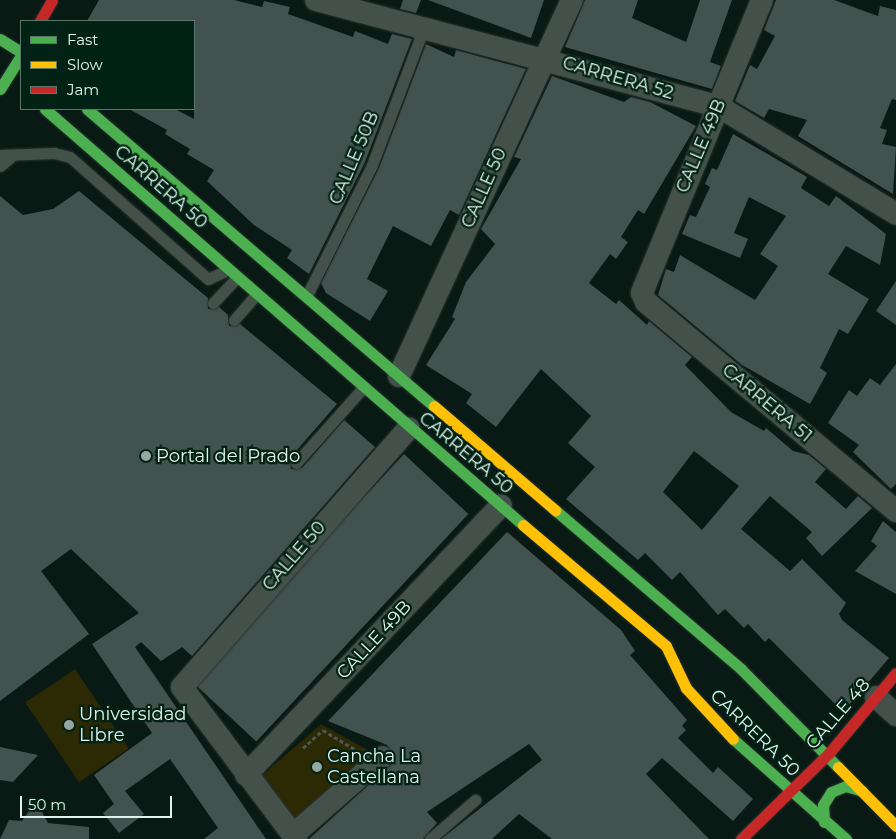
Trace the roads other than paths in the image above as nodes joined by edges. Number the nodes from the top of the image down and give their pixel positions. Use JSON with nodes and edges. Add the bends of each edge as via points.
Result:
{"nodes":[{"id":1,"x":52,"y":0,"type":"edge"},
{"id":2,"x":316,"y":0,"type":"edge"},
{"id":3,"x":572,"y":0,"type":"edge"},
{"id":4,"x":762,"y":0,"type":"edge"},
{"id":5,"x":357,"y":6,"type":"edge"},
{"id":6,"x":41,"y":20,"type":"edge"},
{"id":7,"x":423,"y":30,"type":"junction"},
{"id":8,"x":0,"y":40,"type":"edge"},
{"id":9,"x":20,"y":53,"type":"edge"},
{"id":10,"x":20,"y":56,"type":"edge"},
{"id":11,"x":543,"y":56,"type":"junction"},
{"id":12,"x":7,"y":79,"type":"edge"},
{"id":13,"x":0,"y":89,"type":"edge"},
{"id":14,"x":718,"y":106,"type":"junction"},
{"id":15,"x":46,"y":110,"type":"edge"},
{"id":16,"x":88,"y":110,"type":"edge"},
{"id":17,"x":0,"y":154,"type":"edge"},
{"id":18,"x":12,"y":156,"type":"junction"},
{"id":19,"x":0,"y":166,"type":"edge"},
{"id":20,"x":896,"y":214,"type":"edge"},
{"id":21,"x":233,"y":273,"type":"junction"},
{"id":22,"x":642,"y":293,"type":"joint"},
{"id":23,"x":256,"y":295,"type":"junction"},
{"id":24,"x":307,"y":295,"type":"junction"},
{"id":25,"x":214,"y":303,"type":"dead end"},
{"id":26,"x":234,"y":320,"type":"dead end"},
{"id":27,"x":399,"y":376,"type":"junction"},
{"id":28,"x":362,"y":389,"type":"junction"},
{"id":29,"x":409,"y":428,"type":"junction"},
{"id":30,"x":296,"y":463,"type":"dead end"},
{"id":31,"x":501,"y":505,"type":"junction"},
{"id":32,"x":896,"y":511,"type":"edge"},
{"id":33,"x":896,"y":673,"type":"edge"},
{"id":34,"x":876,"y":697,"type":"junction"},
{"id":35,"x":896,"y":715,"type":"edge"},
{"id":36,"x":801,"y":728,"type":"junction"},
{"id":37,"x":829,"y":753,"type":"junction"},
{"id":38,"x":801,"y":754,"type":"dead end"},
{"id":39,"x":379,"y":760,"type":"road end"},
{"id":40,"x":789,"y":767,"type":"dead end"},
{"id":41,"x":763,"y":768,"type":"junction"},
{"id":42,"x":246,"y":775,"type":"junction"},
{"id":43,"x":862,"y":791,"type":"junction"},
{"id":44,"x":789,"y":792,"type":"junction"},
{"id":45,"x":475,"y":800,"type":"dead end"},
{"id":46,"x":824,"y":822,"type":"junction"},
{"id":47,"x":896,"y":826,"type":"edge"},
{"id":48,"x":294,"y":837,"type":"edge"},
{"id":49,"x":430,"y":839,"type":"edge"},
{"id":50,"x":741,"y":839,"type":"edge"},
{"id":51,"x":846,"y":839,"type":"edge"}],
"edges":[{"from":1,"to":6,"type":"street"},
{"from":2,"to":5,"type":"street","name":"CARRERA 52"},
{"from":3,"to":11,"type":"street","name":"CALLE 50"},
{"from":4,"to":14,"type":"street","name":"CALLE 49B"},
{"from":5,"to":7,"type":"street","name":"CARRERA 52"},
{"from":7,"to":11,"type":"street","name":"CARRERA 52"},
{"from":7,"to":24,"type":"lane","name":"CALLE 50B","via":[[372,164]]},
{"from":8,"to":9,"type":"street"},
{"from":10,"to":12,"type":"street"},
{"from":11,"to":14,"type":"street","name":"CARRERA 52"},
{"from":11,"to":27,"type":"street","name":"CALLE 50"},
{"from":12,"to":13,"type":"street"},
{"from":14,"to":20,"type":"street","name":"CARRERA 52"},
{"from":14,"to":22,"type":"street","name":"CALLE 49B"},
{"from":15,"to":21,"type":"street","name":"CARRERA 50"},
{"from":16,"to":24,"type":"street","name":"CARRERA 50"},
{"from":17,"to":18,"type":"lane"},
{"from":18,"to":19,"type":"lane"},
{"from":18,"to":21,"type":"lane","via":[[54,152],[70,157],[208,279]]},
{"from":21,"to":23,"type":"street","name":"CARRERA 50"},
{"from":21,"to":25,"type":"lane"},
{"from":22,"to":32,"type":"street","name":"CARRERA 51","via":[[646,302]]},
{"from":23,"to":26,"type":"lane"},
{"from":23,"to":28,"type":"street","name":"CARRERA 50"},
{"from":24,"to":27,"type":"street","name":"CARRERA 50"},
{"from":27,"to":36,"type":"street","name":"CARRERA 50","via":[[741,669]]},
{"from":28,"to":29,"type":"street","name":"CARRERA 50"},
{"from":28,"to":30,"type":"lane"},
{"from":29,"to":31,"type":"street","name":"CARRERA 50"},
{"from":29,"to":42,"type":"street","name":"CALLE 50","via":[[182,687]]},
{"from":31,"to":41,"type":"street","name":"CARRERA 50","via":[[666,646],[686,688],[708,717]]},
{"from":31,"to":42,"type":"street","name":"CALLE 49B"},
{"from":33,"to":34,"type":"street","name":"CALLE 48"},
{"from":34,"to":35,"type":"street"},
{"from":34,"to":37,"type":"street","name":"CALLE 48"},
{"from":36,"to":37,"type":"street","name":"CARRERA 50"},
{"from":36,"to":38,"type":"street"},
{"from":37,"to":43,"type":"street","name":"CARRERA 50"},
{"from":37,"to":44,"type":"street","name":"CALLE 48"},
{"from":39,"to":48,"type":"street"},
{"from":40,"to":41,"type":"street"},
{"from":41,"to":44,"type":"street","name":"CARRERA 50"},
{"from":42,"to":48,"type":"street"},
{"from":43,"to":46,"type":"street","via":[[846,786],[831,792],[823,805]]},
{"from":43,"to":47,"type":"street","name":"CARRERA 50"},
{"from":44,"to":46,"type":"street","name":"CARRERA 50"},
{"from":44,"to":50,"type":"street","name":"CALLE 48"},
{"from":45,"to":49,"type":"lane"},
{"from":46,"to":51,"type":"street","name":"CARRERA 50"}]}
